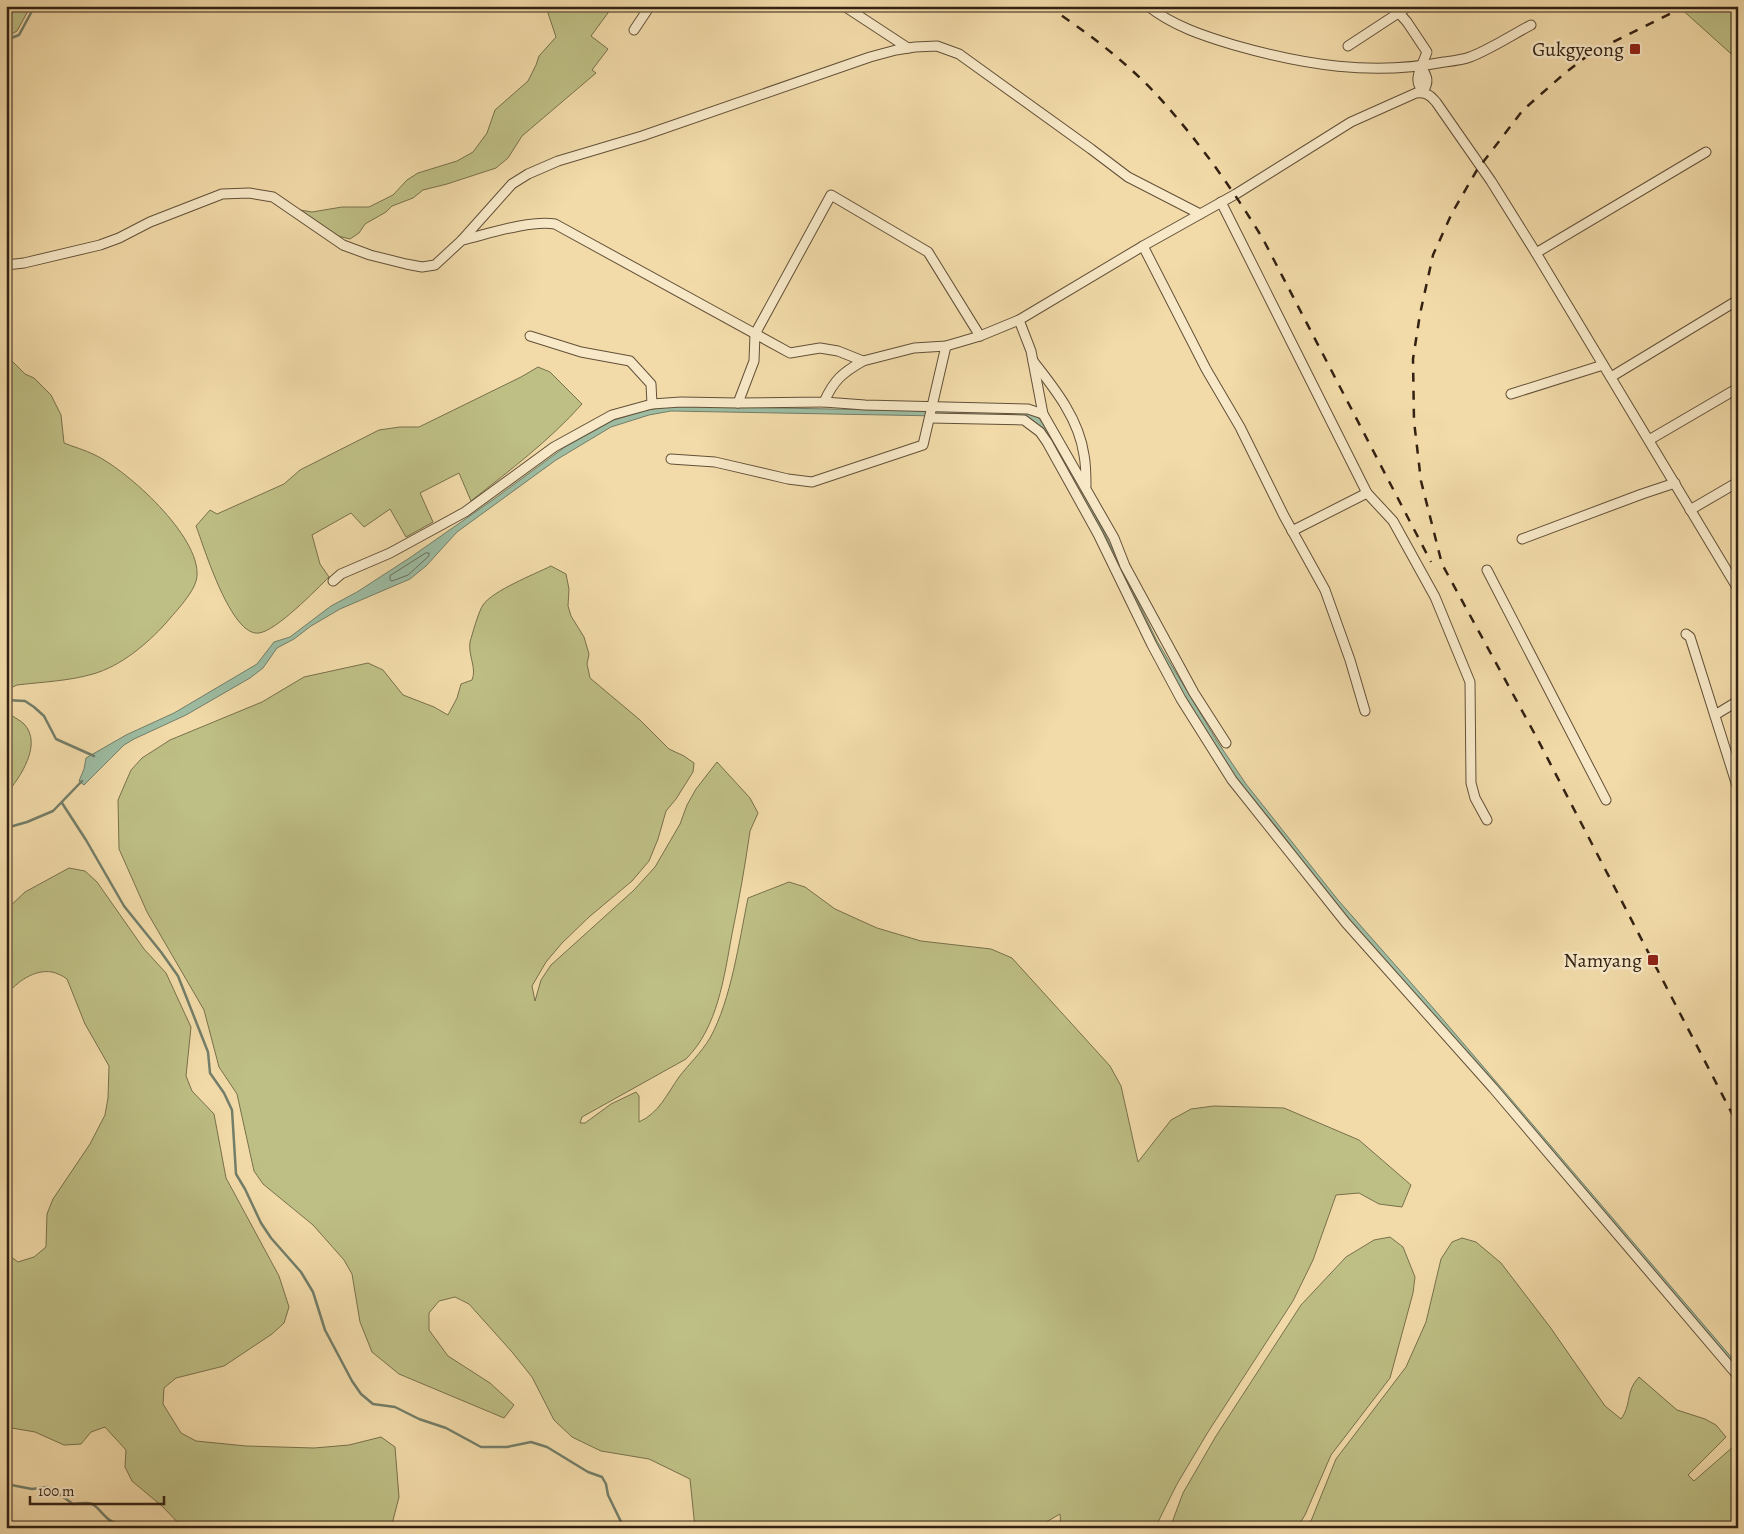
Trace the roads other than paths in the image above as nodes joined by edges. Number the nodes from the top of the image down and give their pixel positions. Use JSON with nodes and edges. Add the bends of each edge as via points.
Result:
{"nodes":[{"id":1,"x":650,"y":6,"type":"edge"},
{"id":2,"x":844,"y":6,"type":"edge"},
{"id":3,"x":1148,"y":6,"type":"edge"},
{"id":4,"x":1409,"y":6,"type":"edge"},
{"id":5,"x":1399,"y":13,"type":"junction"},
{"id":6,"x":1530,"y":25,"type":"dead end"},
{"id":7,"x":634,"y":30,"type":"dead end"},
{"id":8,"x":1348,"y":46,"type":"dead end"},
{"id":9,"x":908,"y":48,"type":"junction"},
{"id":10,"x":1421,"y":67,"type":"junction"},
{"id":11,"x":1423,"y":92,"type":"junction"},
{"id":12,"x":1706,"y":152,"type":"dead end"},
{"id":13,"x":1221,"y":202,"type":"junction"},
{"id":14,"x":1200,"y":214,"type":"junction"},
{"id":15,"x":462,"y":240,"type":"junction"},
{"id":16,"x":1143,"y":246,"type":"junction"},
{"id":17,"x":1536,"y":252,"type":"junction"},
{"id":18,"x":6,"y":265,"type":"edge"},
{"id":19,"x":1738,"y":300,"type":"edge"},
{"id":20,"x":1019,"y":320,"type":"junction"},
{"id":21,"x":755,"y":334,"type":"junction"},
{"id":22,"x":530,"y":336,"type":"dead end"},
{"id":23,"x":980,"y":336,"type":"junction"},
{"id":24,"x":946,"y":346,"type":"junction"},
{"id":25,"x":1032,"y":360,"type":"junction"},
{"id":26,"x":863,"y":361,"type":"junction"},
{"id":27,"x":1603,"y":365,"type":"junction"},
{"id":28,"x":1610,"y":377,"type":"junction"},
{"id":29,"x":1738,"y":388,"type":"edge"},
{"id":30,"x":1512,"y":394,"type":"dead end"},
{"id":31,"x":824,"y":402,"type":"junction"},
{"id":32,"x":652,"y":404,"type":"junction"},
{"id":33,"x":738,"y":404,"type":"junction"},
{"id":34,"x":930,"y":413,"type":"junction"},
{"id":35,"x":1044,"y":414,"type":"junction"},
{"id":36,"x":1649,"y":440,"type":"junction"},
{"id":37,"x":671,"y":459,"type":"dead end"},
{"id":38,"x":1738,"y":482,"type":"edge"},
{"id":39,"x":1674,"y":483,"type":"junction"},
{"id":40,"x":1086,"y":489,"type":"junction"},
{"id":41,"x":1367,"y":493,"type":"junction"},
{"id":42,"x":1690,"y":510,"type":"junction"},
{"id":43,"x":1292,"y":531,"type":"junction"},
{"id":44,"x":1522,"y":539,"type":"dead end"},
{"id":45,"x":1487,"y":570,"type":"dead end"},
{"id":46,"x":1735,"y":578,"type":"edge"},
{"id":47,"x":333,"y":581,"type":"dead end"},
{"id":48,"x":1738,"y":589,"type":"edge"},
{"id":49,"x":1686,"y":634,"type":"dead end"},
{"id":50,"x":1738,"y":701,"type":"edge"},
{"id":51,"x":1365,"y":711,"type":"dead end"},
{"id":52,"x":1714,"y":715,"type":"junction"},
{"id":53,"x":1226,"y":743,"type":"dead end"},
{"id":54,"x":1738,"y":789,"type":"edge"},
{"id":55,"x":1606,"y":800,"type":"dead end"},
{"id":56,"x":1487,"y":820,"type":"dead end"},
{"id":57,"x":1738,"y":1376,"type":"edge"}],
"edges":[{"from":1,"to":7,"type":"street"},
{"from":2,"to":9,"type":"street"},
{"from":3,"to":10,"type":"street","via":[[1170,21],[1211,38],[1289,60],[1335,67]]},
{"from":4,"to":5,"type":"street"},
{"from":5,"to":8,"type":"street"},
{"from":5,"to":10,"type":"street","via":[[1427,52]]},
{"from":6,"to":10,"type":"street","via":[[1470,57]]},
{"from":9,"to":14,"type":"street","via":[[937,46],[959,54],[1128,177]]},
{"from":9,"to":15,"type":"street","via":[[870,57],[642,136],[558,161],[512,184]]},
{"from":10,"to":11,"type":"street","via":[[1417,77]]},
{"from":11,"to":13,"type":"street","via":[[1351,122]]},
{"from":11,"to":17,"type":"street","via":[[1436,102]]},
{"from":12,"to":17,"type":"street"},
{"from":13,"to":14,"type":"street"},
{"from":13,"to":41,"type":"street"},
{"from":14,"to":16,"type":"street"},
{"from":15,"to":18,"type":"street","via":[[434,265],[406,264],[370,256],[343,245],[273,197],[249,193],[222,194],[100,245]]},
{"from":15,"to":21,"type":"street","via":[[533,224],[555,224]]},
{"from":16,"to":20,"type":"street"},
{"from":16,"to":43,"type":"street"},
{"from":17,"to":27,"type":"street"},
{"from":19,"to":28,"type":"street"},
{"from":20,"to":23,"type":"street"},
{"from":20,"to":25,"type":"street"},
{"from":21,"to":23,"type":"street","via":[[831,195],[928,252]]},
{"from":21,"to":26,"type":"street","via":[[790,353],[820,348]]},
{"from":21,"to":33,"type":"street","via":[[754,361]]},
{"from":22,"to":32,"type":"street","via":[[581,352],[630,361],[650,384]]},
{"from":23,"to":24,"type":"street"},
{"from":24,"to":26,"type":"street","via":[[914,348]]},
{"from":24,"to":34,"type":"street"},
{"from":25,"to":35,"type":"street"},
{"from":25,"to":40,"type":"street","via":[[1060,395],[1081,438]]},
{"from":26,"to":31,"type":"street","via":[[840,376]]},
{"from":27,"to":28,"type":"street"},
{"from":27,"to":30,"type":"street"},
{"from":28,"to":36,"type":"street"},
{"from":29,"to":36,"type":"street"},
{"from":31,"to":33,"type":"street"},
{"from":31,"to":34,"type":"street"},
{"from":32,"to":33,"type":"street"},
{"from":32,"to":47,"type":"street","via":[[612,415],[580,432],[465,512]]},
{"from":34,"to":35,"type":"street","via":[[1028,408]]},
{"from":34,"to":37,"type":"street","via":[[923,445],[812,482],[715,462]]},
{"from":34,"to":57,"type":"street","via":[[1024,420],[1040,432],[1098,534],[1181,699],[1232,780],[1346,923],[1493,1088]]},
{"from":35,"to":40,"type":"street"},
{"from":36,"to":39,"type":"street"},
{"from":38,"to":42,"type":"street"},
{"from":39,"to":42,"type":"street"},
{"from":39,"to":44,"type":"street"},
{"from":40,"to":53,"type":"street","via":[[1190,684]]},
{"from":41,"to":43,"type":"street"},
{"from":41,"to":56,"type":"street","via":[[1393,521],[1435,597],[1470,682],[1471,783]]},
{"from":42,"to":46,"type":"street"},
{"from":43,"to":51,"type":"street","via":[[1325,590]]},
{"from":45,"to":55,"type":"street"},
{"from":46,"to":48,"type":"street"},
{"from":49,"to":52,"type":"street","via":[[1690,637]]},
{"from":50,"to":52,"type":"street"},
{"from":52,"to":54,"type":"street"}]}
